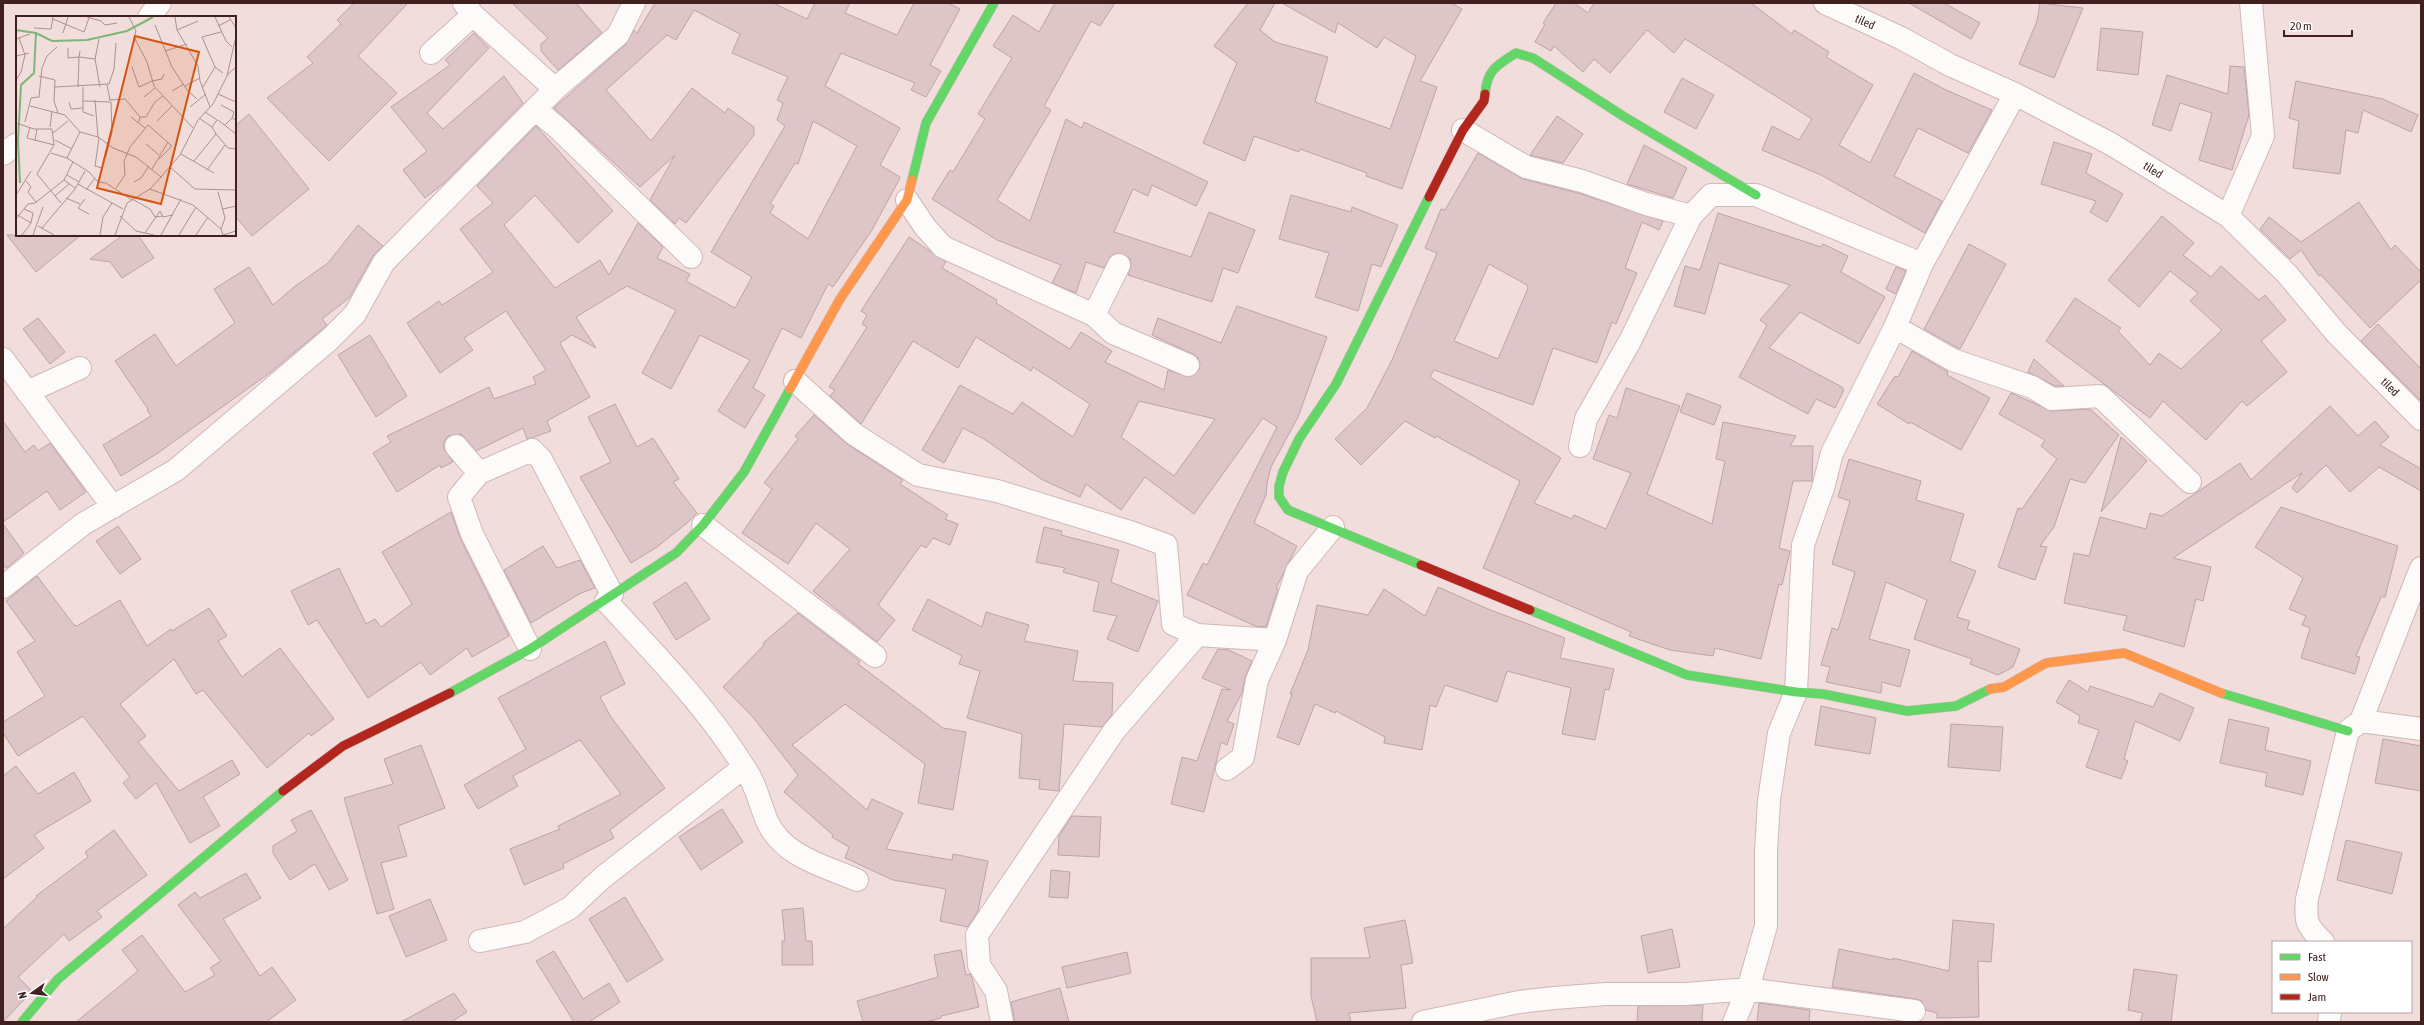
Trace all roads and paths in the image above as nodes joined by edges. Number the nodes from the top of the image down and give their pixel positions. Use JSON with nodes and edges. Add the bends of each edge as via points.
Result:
{"nodes":[{"id":1,"x":160,"y":3,"type":"edge"},
{"id":2,"x":634,"y":3,"type":"edge"},
{"id":3,"x":994,"y":3,"type":"edge"},
{"id":4,"x":2251,"y":3,"type":"edge"},
{"id":5,"x":1828,"y":4,"type":"edge"},
{"id":6,"x":469,"y":9,"type":"edge"},
{"id":7,"x":150,"y":16,"type":"edge"},
{"id":8,"x":431,"y":53,"type":"dead end"},
{"id":9,"x":555,"y":89,"type":"junction"},
{"id":10,"x":2015,"y":94,"type":"junction"},
{"id":11,"x":535,"y":109,"type":"junction"},
{"id":12,"x":1463,"y":130,"type":"junction"},
{"id":13,"x":16,"y":145,"type":"edge"},
{"id":14,"x":3,"y":154,"type":"edge"},
{"id":15,"x":1756,"y":196,"type":"junction"},
{"id":16,"x":907,"y":200,"type":"junction"},
{"id":17,"x":1691,"y":216,"type":"junction"},
{"id":18,"x":2228,"y":216,"type":"junction"},
{"id":19,"x":691,"y":257,"type":"dead end"},
{"id":20,"x":1922,"y":264,"type":"junction"},
{"id":21,"x":1119,"y":265,"type":"dead end"},
{"id":22,"x":1094,"y":315,"type":"junction"},
{"id":23,"x":1895,"y":327,"type":"junction"},
{"id":24,"x":3,"y":359,"type":"edge"},
{"id":25,"x":1188,"y":365,"type":"dead end"},
{"id":26,"x":80,"y":368,"type":"dead end"},
{"id":27,"x":795,"y":381,"type":"junction"},
{"id":28,"x":27,"y":392,"type":"junction"},
{"id":29,"x":2421,"y":419,"type":"edge"},
{"id":30,"x":456,"y":446,"type":"dead end"},
{"id":31,"x":1580,"y":446,"type":"dead end"},
{"id":32,"x":479,"y":473,"type":"junction"},
{"id":33,"x":2190,"y":482,"type":"dead end"},
{"id":34,"x":112,"y":507,"type":"junction"},
{"id":35,"x":703,"y":525,"type":"junction"},
{"id":36,"x":1333,"y":527,"type":"junction"},
{"id":37,"x":2421,"y":568,"type":"edge"},
{"id":38,"x":3,"y":587,"type":"edge"},
{"id":39,"x":609,"y":598,"type":"junction"},
{"id":40,"x":1197,"y":635,"type":"junction"},
{"id":41,"x":1275,"y":640,"type":"junction"},
{"id":42,"x":530,"y":649,"type":"junction"},
{"id":43,"x":875,"y":656,"type":"dead end"},
{"id":44,"x":1796,"y":692,"type":"junction"},
{"id":45,"x":2355,"y":726,"type":"junction"},
{"id":46,"x":2421,"y":729,"type":"edge"},
{"id":47,"x":744,"y":767,"type":"junction"},
{"id":48,"x":1227,"y":769,"type":"dead end"},
{"id":49,"x":858,"y":880,"type":"dead end"},
{"id":50,"x":2322,"y":941,"type":"edge"},
{"id":51,"x":480,"y":942,"type":"dead end"},
{"id":52,"x":1748,"y":989,"type":"junction"},
{"id":53,"x":1914,"y":1011,"type":"dead end"},
{"id":54,"x":22,"y":1022,"type":"edge"},
{"id":55,"x":1002,"y":1022,"type":"edge"},
{"id":56,"x":1423,"y":1022,"type":"edge"},
{"id":57,"x":1734,"y":1022,"type":"edge"}],
"edges":[{"from":1,"to":7,"type":"street"},
{"from":2,"to":9,"type":"street","via":[[618,35]]},
{"from":3,"to":16,"type":"street","via":[[926,123]]},
{"from":4,"to":18,"type":"street","via":[[2263,136]]},
{"from":5,"to":10,"type":"street","name":"tiled","via":[[1901,38],[1950,65]]},
{"from":6,"to":8,"type":"street"},
{"from":6,"to":9,"type":"street"},
{"from":9,"to":11,"type":"street"},
{"from":10,"to":18,"type":"street","name":"tiled","via":[[2111,144]]},
{"from":10,"to":20,"type":"street"},
{"from":11,"to":19,"type":"street","via":[[559,129]]},
{"from":11,"to":34,"type":"street","via":[[384,262],[355,314],[329,340],[176,470]]},
{"from":12,"to":15,"type":"street","via":[[1484,101],[1486,79],[1499,64],[1516,53],[1533,58]]},
{"from":12,"to":17,"type":"street","via":[[1526,167],[1582,181],[1646,204]]},
{"from":12,"to":36,"type":"street","via":[[1336,384],[1311,420],[1279,477],[1279,497],[1288,510]]},
{"from":13,"to":14,"type":"street"},
{"from":15,"to":17,"type":"street","via":[[1711,195]]},
{"from":15,"to":20,"type":"street"},
{"from":16,"to":22,"type":"street","via":[[943,247]]},
{"from":16,"to":27,"type":"street","via":[[840,299]]},
{"from":17,"to":31,"type":"street","via":[[1630,341],[1586,419]]},
{"from":18,"to":29,"type":"street","name":"tiled","via":[[2287,274],[2336,333]]},
{"from":20,"to":23,"type":"street"},
{"from":21,"to":22,"type":"street"},
{"from":22,"to":25,"type":"street","via":[[1113,333]]},
{"from":23,"to":33,"type":"street","via":[[1953,360],[2032,387],[2052,399],[2100,396]]},
{"from":23,"to":44,"type":"street","via":[[1832,453],[1804,545]]},
{"from":24,"to":28,"type":"street"},
{"from":26,"to":28,"type":"street"},
{"from":27,"to":35,"type":"street","via":[[744,472]]},
{"from":27,"to":40,"type":"street","via":[[854,434],[918,475],[997,491],[1166,545],[1173,624]]},
{"from":28,"to":34,"type":"street"},
{"from":30,"to":32,"type":"street"},
{"from":32,"to":39,"type":"street","via":[[532,450],[541,458]]},
{"from":32,"to":42,"type":"street","via":[[460,497],[472,534]]},
{"from":34,"to":38,"type":"street","via":[[83,524]]},
{"from":35,"to":39,"type":"street","via":[[676,553]]},
{"from":35,"to":43,"type":"street"},
{"from":36,"to":41,"type":"street","via":[[1298,571]]},
{"from":36,"to":44,"type":"street","via":[[1687,675]]},
{"from":37,"to":45,"type":"street"},
{"from":39,"to":42,"type":"street"},
{"from":39,"to":47,"type":"street","via":[[714,721]]},
{"from":40,"to":41,"type":"street"},
{"from":40,"to":55,"type":"street","via":[[1114,732],[977,935],[979,965],[996,991]]},
{"from":41,"to":48,"type":"street","via":[[1257,680],[1243,757]]},
{"from":42,"to":54,"type":"street","via":[[422,709],[343,746],[258,810],[64,974]]},
{"from":44,"to":45,"type":"street","via":[[1823,694],[1907,711],[1956,706],[1986,689],[2004,686],[2046,663],[2124,653],[2232,698]]},
{"from":44,"to":52,"type":"street","via":[[1780,733],[1766,844],[1766,926]]},
{"from":45,"to":46,"type":"street"},
{"from":45,"to":50,"type":"street","via":[[2307,899],[2308,927]]},
{"from":47,"to":49,"type":"street","via":[[754,782],[767,822],[791,852]]},
{"from":47,"to":51,"type":"street","via":[[602,878],[570,908],[524,932]]},
{"from":52,"to":53,"type":"street"},
{"from":52,"to":56,"type":"street","via":[[1686,994],[1606,994],[1554,998],[1519,1002]]},
{"from":52,"to":57,"type":"street"}]}
